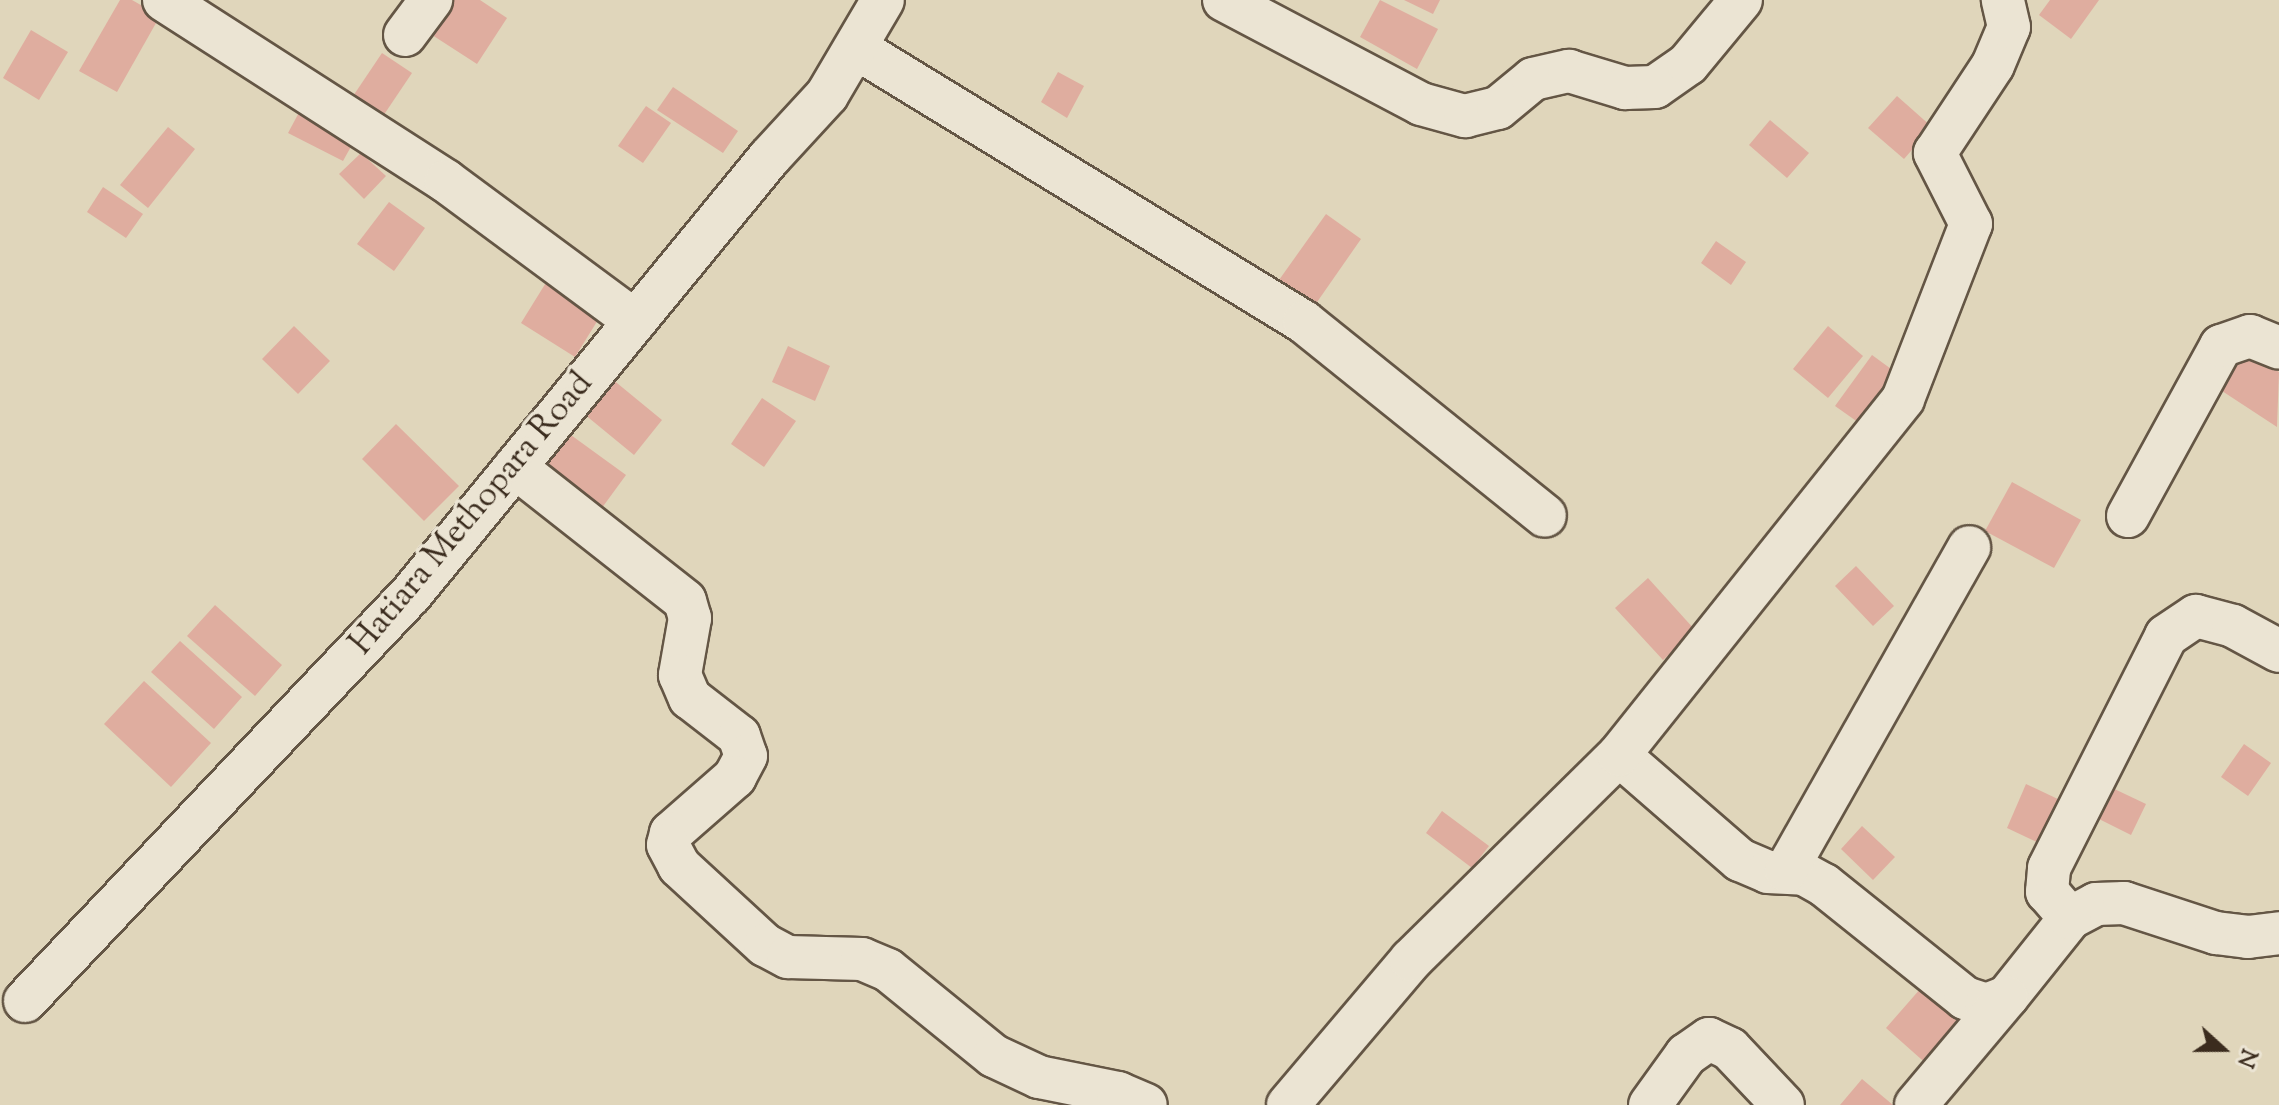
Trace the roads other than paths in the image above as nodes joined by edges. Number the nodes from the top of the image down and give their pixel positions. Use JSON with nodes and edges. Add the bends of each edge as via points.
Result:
{"nodes":[{"id":1,"x":164,"y":0,"type":"edge"},
{"id":2,"x":431,"y":0,"type":"edge"},
{"id":3,"x":883,"y":0,"type":"edge"},
{"id":4,"x":1224,"y":0,"type":"edge"},
{"id":5,"x":1741,"y":0,"type":"edge"},
{"id":6,"x":2003,"y":0,"type":"edge"},
{"id":7,"x":405,"y":35,"type":"dead end"},
{"id":8,"x":856,"y":48,"type":"junction"},
{"id":9,"x":635,"y":321,"type":"junction"},
{"id":10,"x":2279,"y":348,"type":"edge"},
{"id":11,"x":515,"y":467,"type":"junction"},
{"id":12,"x":1545,"y":516,"type":"dead end"},
{"id":13,"x":2128,"y":516,"type":"dead end"},
{"id":14,"x":1969,"y":547,"type":"dead end"},
{"id":15,"x":2279,"y":651,"type":"edge"},
{"id":16,"x":1619,"y":755,"type":"junction"},
{"id":17,"x":1786,"y":871,"type":"junction"},
{"id":18,"x":2070,"y":918,"type":"junction"},
{"id":19,"x":2279,"y":933,"type":"edge"},
{"id":20,"x":2007,"y":997,"type":"junction"},
{"id":21,"x":25,"y":1001,"type":"dead end"},
{"id":22,"x":1146,"y":1105,"type":"edge"},
{"id":23,"x":1288,"y":1105,"type":"edge"},
{"id":24,"x":1650,"y":1105,"type":"edge"},
{"id":25,"x":1783,"y":1105,"type":"edge"},
{"id":26,"x":1916,"y":1105,"type":"edge"}],
"edges":[{"from":1,"to":9,"type":"street","via":[[446,181]]},
{"from":2,"to":7,"type":"street"},
{"from":3,"to":8,"type":"street","name":"Hatiara Methopara Road"},
{"from":4,"to":5,"type":"street","via":[[1421,104],[1465,116],[1498,108],[1533,79],[1569,71],[1625,88],[1655,87],[1688,64]]},
{"from":6,"to":16,"type":"street","via":[[2009,27],[1993,65],[1935,153],[1971,224],[1903,399]]},
{"from":8,"to":9,"type":"street","name":"Hatiara Methopara Road","via":[[827,95]]},
{"from":8,"to":12,"type":"street","via":[[1304,322]]},
{"from":9,"to":11,"type":"street","name":"Hatiara Methopara Road"},
{"from":10,"to":13,"type":"street","via":[[2250,336],[2221,346]]},
{"from":11,"to":21,"type":"street","name":"Hatiara Methopara Road","via":[[411,594]]},
{"from":11,"to":22,"type":"street","via":[[685,601],[690,618],[680,675],[690,698],[739,736],[746,756],[735,777],[671,833],[668,845],[679,866],[765,945],[788,957],[862,959],[888,970],[994,1056],[1039,1077],[1118,1093]]},
{"from":14,"to":17,"type":"street"},
{"from":15,"to":18,"type":"street","via":[[2233,626],[2196,616],[2166,636],[2049,868],[2047,892]]},
{"from":16,"to":17,"type":"street","via":[[1740,860],[1768,872]]},
{"from":16,"to":23,"type":"street","via":[[1411,960]]},
{"from":17,"to":20,"type":"street","via":[[1824,885],[1965,998],[1986,1005]]},
{"from":18,"to":19,"type":"street","via":[[2096,904],[2124,903],[2216,933]]},
{"from":18,"to":20,"type":"street"},
{"from":20,"to":26,"type":"street"},
{"from":24,"to":25,"type":"street","via":[[1686,1055],[1709,1039],[1730,1049]]}]}
